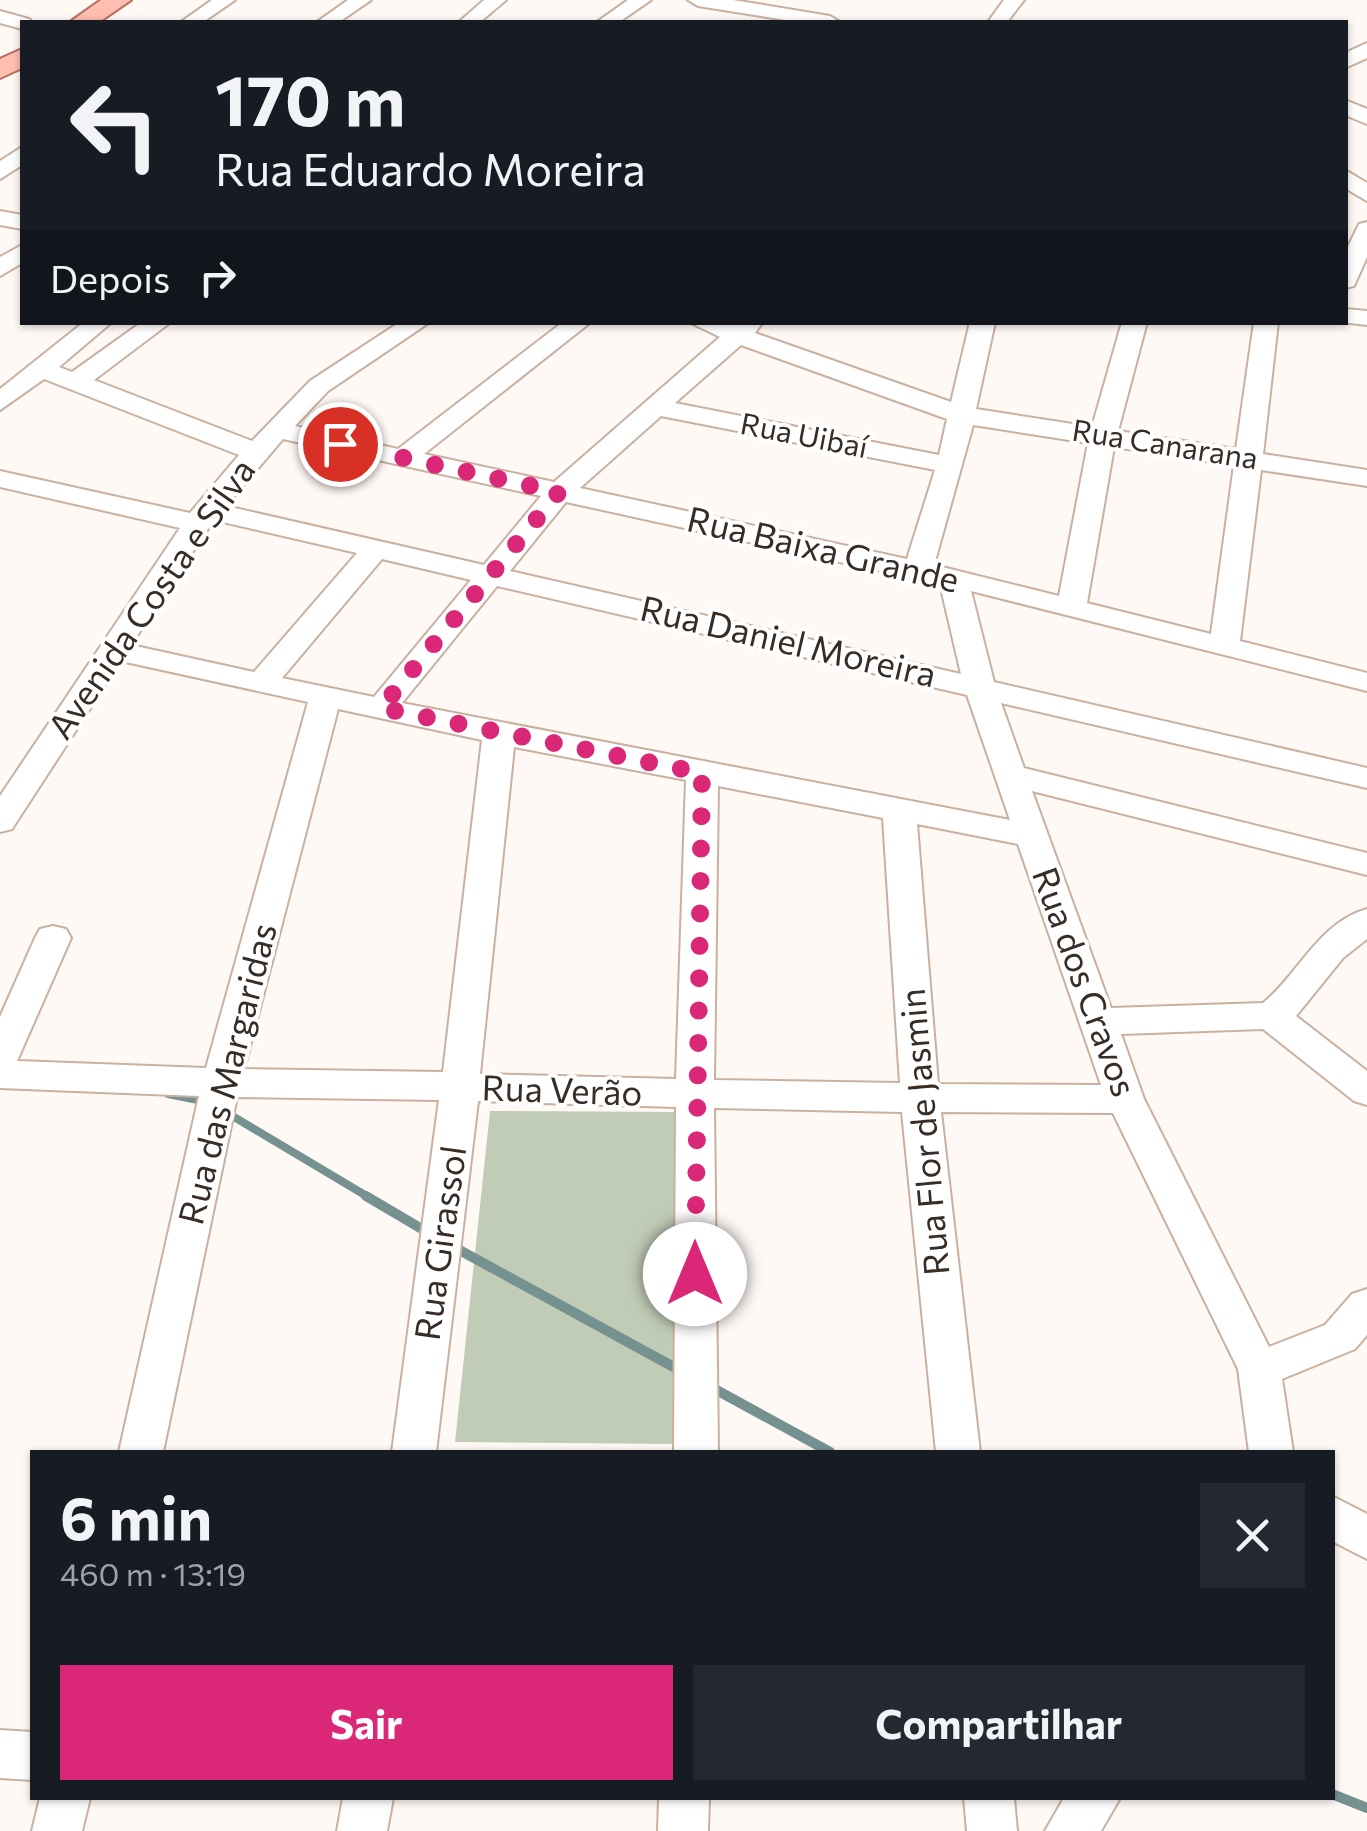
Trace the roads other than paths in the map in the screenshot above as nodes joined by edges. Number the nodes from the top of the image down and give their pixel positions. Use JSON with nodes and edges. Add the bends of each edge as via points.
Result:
{"nodes":[{"id":1,"x":119,"y":0,"type":"edge"},
{"id":2,"x":225,"y":0,"type":"edge"},
{"id":3,"x":362,"y":0,"type":"edge"},
{"id":4,"x":496,"y":0,"type":"edge"},
{"id":5,"x":641,"y":0,"type":"edge"},
{"id":6,"x":698,"y":0,"type":"edge"},
{"id":7,"x":805,"y":0,"type":"edge"},
{"id":8,"x":1014,"y":0,"type":"edge"},
{"id":9,"x":785,"y":19,"type":"edge"},
{"id":10,"x":85,"y":20,"type":"edge"},
{"id":11,"x":193,"y":20,"type":"edge"},
{"id":12,"x":329,"y":20,"type":"edge"},
{"id":13,"x":471,"y":20,"type":"edge"},
{"id":14,"x":609,"y":20,"type":"edge"},
{"id":15,"x":999,"y":20,"type":"edge"},
{"id":16,"x":20,"y":156,"type":"edge"},
{"id":17,"x":0,"y":172,"type":"edge"},
{"id":18,"x":1367,"y":229,"type":"edge"},
{"id":19,"x":20,"y":254,"type":"edge"},
{"id":20,"x":0,"y":269,"type":"edge"},
{"id":21,"x":1348,"y":274,"type":"edge"},
{"id":22,"x":96,"y":325,"type":"edge"},
{"id":23,"x":155,"y":325,"type":"edge"},
{"id":24,"x":407,"y":325,"type":"edge"},
{"id":25,"x":576,"y":325,"type":"edge"},
{"id":26,"x":720,"y":325,"type":"edge"},
{"id":27,"x":982,"y":325,"type":"edge"},
{"id":28,"x":1134,"y":325,"type":"edge"},
{"id":29,"x":1266,"y":325,"type":"edge"},
{"id":30,"x":745,"y":329,"type":"edge"},
{"id":31,"x":41,"y":369,"type":"junction"},
{"id":32,"x":74,"y":382,"type":"junction"},
{"id":33,"x":0,"y":402,"type":"edge"},
{"id":34,"x":658,"y":408,"type":"junction"},
{"id":35,"x":962,"y":414,"type":"junction"},
{"id":36,"x":1104,"y":436,"type":"junction"},
{"id":37,"x":266,"y":441,"type":"junction"},
{"id":38,"x":404,"y":457,"type":"junction"},
{"id":39,"x":1247,"y":458,"type":"junction"},
{"id":40,"x":950,"y":464,"type":"junction"},
{"id":41,"x":0,"y":478,"type":"edge"},
{"id":42,"x":1367,"y":478,"type":"edge"},
{"id":43,"x":559,"y":492,"type":"junction"},
{"id":44,"x":203,"y":516,"type":"junction"},
{"id":45,"x":378,"y":546,"type":"junction"},
{"id":46,"x":494,"y":574,"type":"junction"},
{"id":47,"x":936,"y":574,"type":"junction"},
{"id":48,"x":1070,"y":608,"type":"junction"},
{"id":49,"x":1224,"y":648,"type":"junction"},
{"id":50,"x":111,"y":650,"type":"junction"},
{"id":51,"x":1367,"y":682,"type":"edge"},
{"id":52,"x":260,"y":684,"type":"junction"},
{"id":53,"x":980,"y":686,"type":"junction"},
{"id":54,"x":326,"y":698,"type":"junction"},
{"id":55,"x":381,"y":708,"type":"junction"},
{"id":56,"x":498,"y":734,"type":"junction"},
{"id":57,"x":702,"y":773,"type":"junction"},
{"id":58,"x":1015,"y":776,"type":"junction"},
{"id":59,"x":1367,"y":778,"type":"edge"},
{"id":60,"x":899,"y":810,"type":"junction"},
{"id":61,"x":0,"y":821,"type":"edge"},
{"id":62,"x":1030,"y":835,"type":"junction"},
{"id":63,"x":1367,"y":864,"type":"edge"},
{"id":64,"x":1367,"y":921,"type":"edge"},
{"id":65,"x":54,"y":938,"type":"dead end"},
{"id":66,"x":1271,"y":1016,"type":"junction"},
{"id":67,"x":1098,"y":1022,"type":"junction"},
{"id":68,"x":0,"y":1059,"type":"edge"},
{"id":69,"x":0,"y":1074,"type":"edge"},
{"id":70,"x":221,"y":1083,"type":"junction"},
{"id":71,"x":461,"y":1086,"type":"junction"},
{"id":72,"x":1367,"y":1091,"type":"edge"},
{"id":73,"x":695,"y":1096,"type":"junction"},
{"id":74,"x":1125,"y":1099,"type":"junction"},
{"id":75,"x":920,"y":1100,"type":"junction"},
{"id":76,"x":1367,"y":1306,"type":"edge"},
{"id":77,"x":1259,"y":1369,"type":"junction"},
{"id":78,"x":696,"y":1438,"type":"edge"},
{"id":79,"x":141,"y":1450,"type":"edge"},
{"id":80,"x":414,"y":1450,"type":"edge"},
{"id":81,"x":958,"y":1450,"type":"edge"},
{"id":82,"x":1271,"y":1450,"type":"edge"},
{"id":83,"x":1335,"y":1518,"type":"edge"},
{"id":84,"x":1367,"y":1539,"type":"edge"},
{"id":85,"x":0,"y":1754,"type":"edge"},
{"id":86,"x":30,"y":1756,"type":"edge"},
{"id":87,"x":65,"y":1800,"type":"edge"},
{"id":88,"x":368,"y":1800,"type":"edge"},
{"id":89,"x":684,"y":1800,"type":"edge"},
{"id":90,"x":989,"y":1800,"type":"edge"},
{"id":91,"x":57,"y":1831,"type":"edge"},
{"id":92,"x":362,"y":1831,"type":"edge"},
{"id":93,"x":684,"y":1831,"type":"edge"},
{"id":94,"x":992,"y":1831,"type":"edge"}],
"edges":[{"from":1,"to":10,"type":"main road"},
{"from":2,"to":11,"type":"street"},
{"from":3,"to":12,"type":"street"},
{"from":4,"to":13,"type":"street"},
{"from":5,"to":14,"type":"street"},
{"from":6,"to":9,"type":"street"},
{"from":7,"to":9,"type":"street"},
{"from":8,"to":15,"type":"street"},
{"from":16,"to":17,"type":"street"},
{"from":18,"to":21,"type":"street"},
{"from":19,"to":20,"type":"street"},
{"from":22,"to":31,"type":"street"},
{"from":23,"to":32,"type":"street"},
{"from":24,"to":37,"type":"street","name":"Avenida Costa e Silva","via":[[319,386]]},
{"from":25,"to":38,"type":"street"},
{"from":26,"to":30,"type":"street","name":"Rua Canarana"},
{"from":27,"to":35,"type":"street"},
{"from":28,"to":36,"type":"street"},
{"from":29,"to":39,"type":"street"},
{"from":30,"to":34,"type":"street"},
{"from":30,"to":35,"type":"street","name":"Rua Canarana"},
{"from":31,"to":32,"type":"street","name":"Rua Baixa Grande"},
{"from":31,"to":33,"type":"street"},
{"from":32,"to":37,"type":"street","name":"Rua Baixa Grande"},
{"from":34,"to":40,"type":"street","name":"Rua Uibaí"},
{"from":34,"to":43,"type":"street"},
{"from":35,"to":36,"type":"street","name":"Rua Canarana"},
{"from":35,"to":40,"type":"street"},
{"from":36,"to":39,"type":"street","name":"Rua Canarana"},
{"from":36,"to":48,"type":"street"},
{"from":37,"to":38,"type":"street","name":"Rua Baixa Grande"},
{"from":37,"to":44,"type":"street","name":"Avenida Costa e Silva"},
{"from":38,"to":43,"type":"street","name":"Rua Baixa Grande"},
{"from":39,"to":42,"type":"street","name":"Rua Canarana"},
{"from":39,"to":49,"type":"street"},
{"from":40,"to":47,"type":"street"},
{"from":41,"to":44,"type":"street","name":"Rua Daniel Moreira"},
{"from":43,"to":46,"type":"street"},
{"from":43,"to":47,"type":"street","name":"Rua Baixa Grande"},
{"from":44,"to":45,"type":"street","name":"Rua Daniel Moreira"},
{"from":44,"to":50,"type":"street","name":"Avenida Costa e Silva"},
{"from":45,"to":46,"type":"street","name":"Rua Daniel Moreira"},
{"from":45,"to":52,"type":"street"},
{"from":46,"to":53,"type":"street","name":"Rua Daniel Moreira"},
{"from":46,"to":55,"type":"street"},
{"from":47,"to":48,"type":"street","name":"Rua Baixa Grande"},
{"from":47,"to":53,"type":"street","name":"Rua dos Cravos"},
{"from":48,"to":49,"type":"street","name":"Rua Baixa Grande"},
{"from":49,"to":51,"type":"street","name":"Rua Baixa Grande"},
{"from":50,"to":52,"type":"street"},
{"from":50,"to":61,"type":"street","name":"Avenida Costa e Silva"},
{"from":52,"to":54,"type":"street"},
{"from":53,"to":58,"type":"street","name":"Rua dos Cravos"},
{"from":53,"to":59,"type":"street","name":"Rua Daniel Moreira"},
{"from":54,"to":55,"type":"street"},
{"from":54,"to":70,"type":"street","name":"Rua das Margaridas"},
{"from":55,"to":56,"type":"street"},
{"from":56,"to":57,"type":"street"},
{"from":56,"to":71,"type":"street","name":"Rua Girassol"},
{"from":57,"to":60,"type":"street"},
{"from":57,"to":73,"type":"street"},
{"from":58,"to":62,"type":"street","name":"Rua dos Cravos"},
{"from":58,"to":63,"type":"street"},
{"from":60,"to":62,"type":"street"},
{"from":60,"to":75,"type":"street","name":"Rua Flor de Jasmin"},
{"from":62,"to":67,"type":"street","name":"Rua dos Cravos"},
{"from":64,"to":66,"type":"street","via":[[1330,949]]},
{"from":65,"to":68,"type":"street"},
{"from":66,"to":67,"type":"street"},
{"from":66,"to":72,"type":"street"},
{"from":67,"to":74,"type":"street","name":"Rua dos Cravos"},
{"from":69,"to":70,"type":"street","name":"Rua Verão"},
{"from":70,"to":71,"type":"street","name":"Rua Verão"},
{"from":70,"to":79,"type":"street","name":"Rua das Margaridas"},
{"from":71,"to":73,"type":"street","name":"Rua Verão"},
{"from":71,"to":80,"type":"street","name":"Rua Girassol"},
{"from":73,"to":75,"type":"street","name":"Rua Verão"},
{"from":73,"to":78,"type":"street"},
{"from":74,"to":75,"type":"street","name":"Rua Verão"},
{"from":74,"to":77,"type":"street","name":"Rua dos Cravos"},
{"from":75,"to":81,"type":"street","name":"Rua Flor de Jasmin"},
{"from":76,"to":77,"type":"street","via":[[1340,1337]]},
{"from":77,"to":82,"type":"street","name":"Rua dos Cravos"},
{"from":83,"to":84,"type":"street"},
{"from":85,"to":86,"type":"street"},
{"from":87,"to":91,"type":"street"},
{"from":88,"to":92,"type":"street"},
{"from":89,"to":93,"type":"street"},
{"from":90,"to":94,"type":"street"}]}
